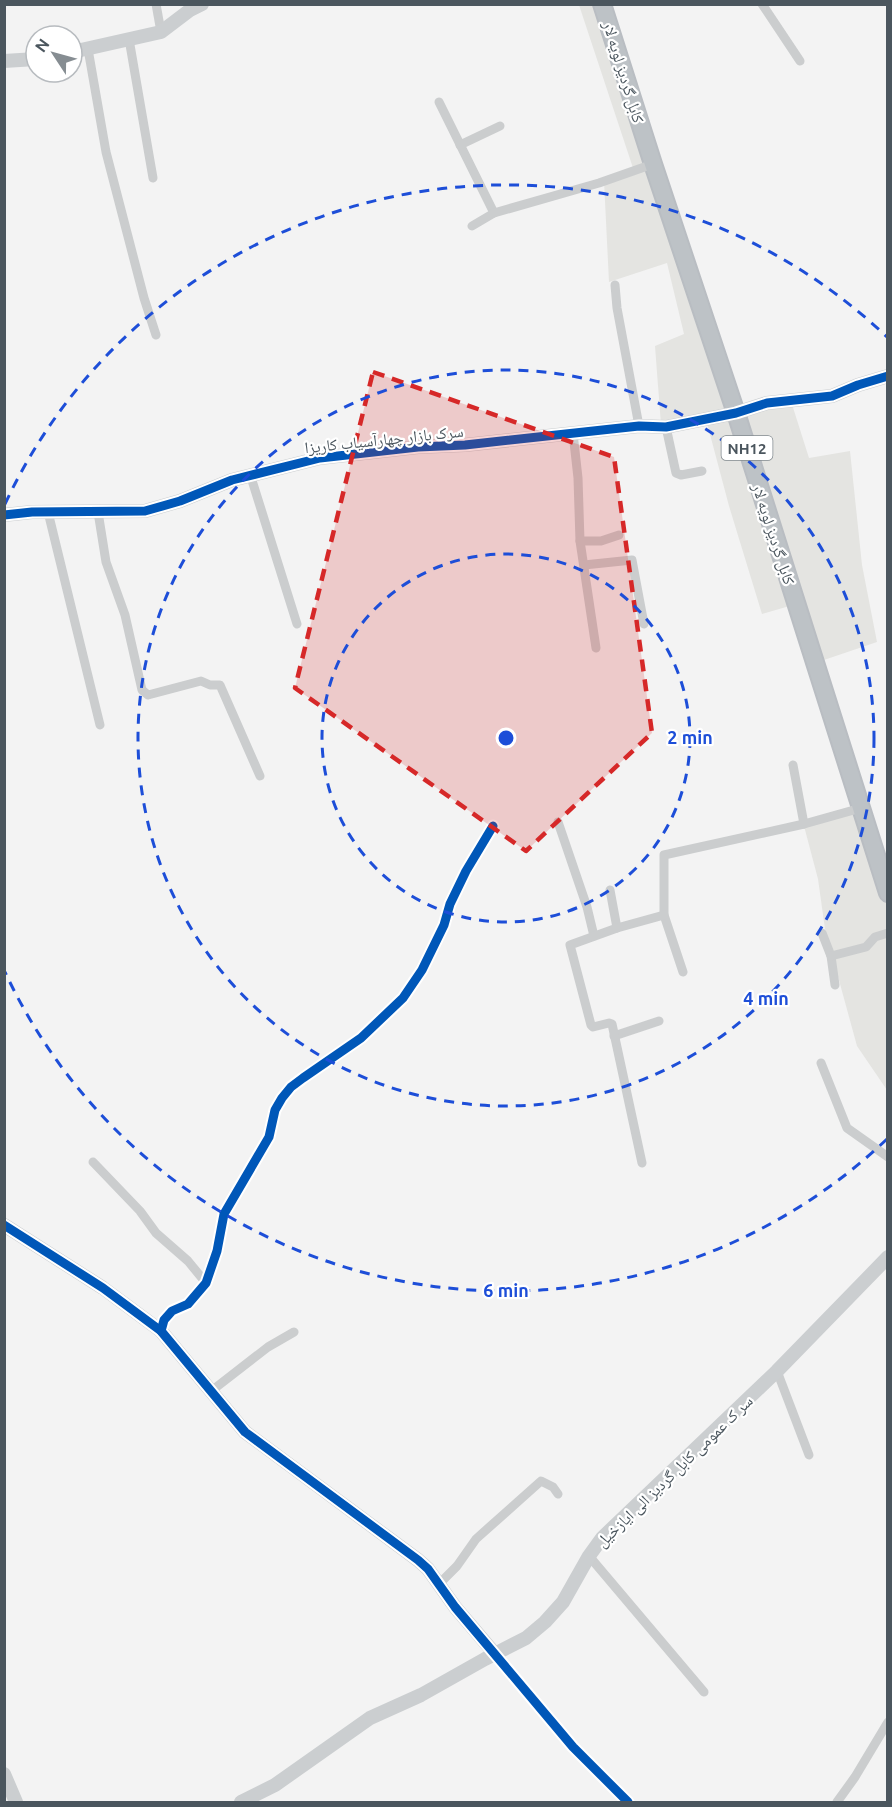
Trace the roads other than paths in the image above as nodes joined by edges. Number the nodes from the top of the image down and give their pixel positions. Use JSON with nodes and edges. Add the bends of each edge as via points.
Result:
{"nodes":[{"id":1,"x":156,"y":4,"type":"edge"},
{"id":2,"x":202,"y":4,"type":"edge"},
{"id":3,"x":602,"y":4,"type":"edge"},
{"id":4,"x":762,"y":4,"type":"edge"},
{"id":5,"x":161,"y":32,"type":"junction"},
{"id":6,"x":129,"y":39,"type":"junction"},
{"id":7,"x":88,"y":49,"type":"junction"},
{"id":8,"x":84,"y":50,"type":"edge"},
{"id":9,"x":24,"y":60,"type":"edge"},
{"id":10,"x":4,"y":61,"type":"edge"},
{"id":11,"x":800,"y":61,"type":"dead end"},
{"id":12,"x":439,"y":102,"type":"dead end"},
{"id":13,"x":500,"y":126,"type":"dead end"},
{"id":14,"x":460,"y":145,"type":"junction"},
{"id":15,"x":652,"y":164,"type":"junction"},
{"id":16,"x":153,"y":178,"type":"dead end"},
{"id":17,"x":494,"y":213,"type":"junction"},
{"id":18,"x":471,"y":226,"type":"dead end"},
{"id":19,"x":615,"y":285,"type":"dead end"},
{"id":20,"x":156,"y":335,"type":"dead end"},
{"id":21,"x":888,"y":376,"type":"edge"},
{"id":22,"x":736,"y":413,"type":"junction"},
{"id":23,"x":639,"y":426,"type":"junction"},
{"id":24,"x":666,"y":428,"type":"junction"},
{"id":25,"x":573,"y":434,"type":"junction"},
{"id":26,"x":702,"y":471,"type":"dead end"},
{"id":27,"x":250,"y":474,"type":"junction"},
{"id":28,"x":48,"y":512,"type":"junction"},
{"id":29,"x":98,"y":512,"type":"junction"},
{"id":30,"x":4,"y":515,"type":"edge"},
{"id":31,"x":619,"y":535,"type":"dead end"},
{"id":32,"x":580,"y":542,"type":"junction"},
{"id":33,"x":584,"y":565,"type":"junction"},
{"id":34,"x":297,"y":624,"type":"dead end"},
{"id":35,"x":644,"y":624,"type":"dead end"},
{"id":36,"x":596,"y":648,"type":"dead end"},
{"id":37,"x":100,"y":725,"type":"dead end"},
{"id":38,"x":792,"y":765,"type":"dead end"},
{"id":39,"x":260,"y":776,"type":"dead end"},
{"id":40,"x":861,"y":808,"type":"junction"},
{"id":41,"x":558,"y":822,"type":"dead end"},
{"id":42,"x":804,"y":824,"type":"junction"},
{"id":43,"x":493,"y":826,"type":"dead end"},
{"id":44,"x":610,"y":890,"type":"dead end"},
{"id":45,"x":888,"y":893,"type":"edge"},
{"id":46,"x":664,"y":915,"type":"junction"},
{"id":47,"x":617,"y":928,"type":"junction"},
{"id":48,"x":822,"y":933,"type":"dead end"},
{"id":49,"x":888,"y":933,"type":"edge"},
{"id":50,"x":594,"y":936,"type":"junction"},
{"id":51,"x":831,"y":956,"type":"junction"},
{"id":52,"x":683,"y":972,"type":"dead end"},
{"id":53,"x":835,"y":985,"type":"dead end"},
{"id":54,"x":660,"y":1021,"type":"dead end"},
{"id":55,"x":614,"y":1036,"type":"junction"},
{"id":56,"x":821,"y":1063,"type":"dead end"},
{"id":57,"x":888,"y":1156,"type":"edge"},
{"id":58,"x":93,"y":1162,"type":"dead end"},
{"id":59,"x":642,"y":1162,"type":"dead end"},
{"id":60,"x":4,"y":1225,"type":"edge"},
{"id":61,"x":888,"y":1257,"type":"edge"},
{"id":62,"x":206,"y":1283,"type":"junction"},
{"id":63,"x":161,"y":1330,"type":"junction"},
{"id":64,"x":294,"y":1332,"type":"dead end"},
{"id":65,"x":777,"y":1371,"type":"junction"},
{"id":66,"x":210,"y":1392,"type":"junction"},
{"id":67,"x":809,"y":1455,"type":"dead end"},
{"id":68,"x":558,"y":1494,"type":"dead end"},
{"id":69,"x":589,"y":1556,"type":"junction"},
{"id":70,"x":438,"y":1585,"type":"junction"},
{"id":71,"x":495,"y":1654,"type":"junction"},
{"id":72,"x":704,"y":1692,"type":"dead end"},
{"id":73,"x":888,"y":1722,"type":"edge"},
{"id":74,"x":4,"y":1774,"type":"edge"},
{"id":75,"x":16,"y":1803,"type":"edge"},
{"id":76,"x":241,"y":1803,"type":"edge"},
{"id":77,"x":628,"y":1803,"type":"edge"},
{"id":78,"x":837,"y":1803,"type":"edge"}],
"edges":[{"from":1,"to":5,"type":"street"},
{"from":2,"to":5,"type":"street"},
{"from":3,"to":15,"type":"highway","name":"کابل گردیز لویه لار","number":"NH12"},
{"from":4,"to":11,"type":"street"},
{"from":5,"to":6,"type":"street"},
{"from":6,"to":7,"type":"street"},
{"from":6,"to":16,"type":"street"},
{"from":7,"to":8,"type":"street"},
{"from":7,"to":20,"type":"street","via":[[106,152]]},
{"from":9,"to":10,"type":"street"},
{"from":12,"to":14,"type":"street"},
{"from":13,"to":14,"type":"street"},
{"from":14,"to":17,"type":"street"},
{"from":15,"to":17,"type":"street"},
{"from":15,"to":22,"type":"highway","name":"کابل گردیز لویه لار","number":"NH12"},
{"from":17,"to":18,"type":"street"},
{"from":19,"to":23,"type":"street"},
{"from":21,"to":22,"type":"street","name":"سرک بازار چهارآسیاب کاریزا","via":[[832,396],[768,403]]},
{"from":22,"to":24,"type":"street","name":"سرک بازار چهارآسیاب کاریزا"},
{"from":22,"to":40,"type":"highway","name":"کابل گردیز لویه لار","number":"NH12"},
{"from":23,"to":24,"type":"street","name":"سرک بازار چهارآسیاب کاریزا"},
{"from":23,"to":25,"type":"street","name":"سرک بازار چهارآسیاب کاریزا"},
{"from":24,"to":26,"type":"street","via":[[676,473]]},
{"from":25,"to":27,"type":"street","name":"سرک بازار چهارآسیاب کاریزا","via":[[320,458]]},
{"from":25,"to":32,"type":"street"},
{"from":27,"to":29,"type":"street","name":"سرک بازار چهارآسیاب کاریزا","via":[[145,511]]},
{"from":27,"to":34,"type":"street"},
{"from":28,"to":29,"type":"street","name":"سرک بازار چهارآسیاب کاریزا"},
{"from":28,"to":30,"type":"street","name":"سرک بازار چهارآسیاب کاریزا"},
{"from":28,"to":37,"type":"street"},
{"from":29,"to":39,"type":"street","via":[[106,562],[125,615],[142,690],[148,695],[201,681],[220,685]]},
{"from":31,"to":32,"type":"street"},
{"from":32,"to":33,"type":"street"},
{"from":33,"to":35,"type":"street","via":[[632,560]]},
{"from":33,"to":36,"type":"street"},
{"from":38,"to":42,"type":"street"},
{"from":40,"to":42,"type":"street"},
{"from":40,"to":45,"type":"highway","name":"کابل گردیز لویه لار","number":"NH12"},
{"from":41,"to":50,"type":"street"},
{"from":42,"to":46,"type":"street","via":[[664,855]]},
{"from":43,"to":62,"type":"street","via":[[466,871],[422,970],[403,998],[361,1038],[291,1087],[282,1098],[269,1137],[224,1214],[218,1251]]},
{"from":44,"to":47,"type":"street"},
{"from":46,"to":47,"type":"street"},
{"from":46,"to":52,"type":"street"},
{"from":47,"to":50,"type":"street"},
{"from":48,"to":51,"type":"street"},
{"from":49,"to":51,"type":"street","via":[[875,937],[866,947]]},
{"from":50,"to":55,"type":"street","via":[[570,945],[591,1025],[610,1023]]},
{"from":51,"to":53,"type":"street"},
{"from":54,"to":55,"type":"street"},
{"from":55,"to":59,"type":"street"},
{"from":56,"to":57,"type":"street","via":[[847,1128]]},
{"from":58,"to":62,"type":"street"},
{"from":60,"to":63,"type":"street"},
{"from":61,"to":65,"type":"street","name":"سر ک عمومی کابل گردیز الی ایازخیل"},
{"from":62,"to":63,"type":"street","via":[[188,1304],[167,1315]]},
{"from":63,"to":66,"type":"street"},
{"from":64,"to":66,"type":"street"},
{"from":65,"to":67,"type":"street"},
{"from":65,"to":69,"type":"street","name":"سر ک عمومی کابل گردیز الی ایازخیل","via":[[602,1538]]},
{"from":66,"to":70,"type":"street","via":[[245,1432],[418,1560]]},
{"from":68,"to":70,"type":"street","via":[[553,1486],[541,1481],[476,1539]]},
{"from":69,"to":71,"type":"street","name":"سر ک عمومی کابل گردیز الی ایازخیل","via":[[563,1602],[545,1622],[526,1638]]},
{"from":69,"to":72,"type":"street"},
{"from":70,"to":71,"type":"street"},
{"from":71,"to":76,"type":"street","name":"سر ک عمومی کابل گردیز الی ایازخیل","via":[[370,1718],[275,1785]]},
{"from":71,"to":77,"type":"street","via":[[573,1747]]},
{"from":73,"to":78,"type":"street"},
{"from":74,"to":75,"type":"street"}]}
